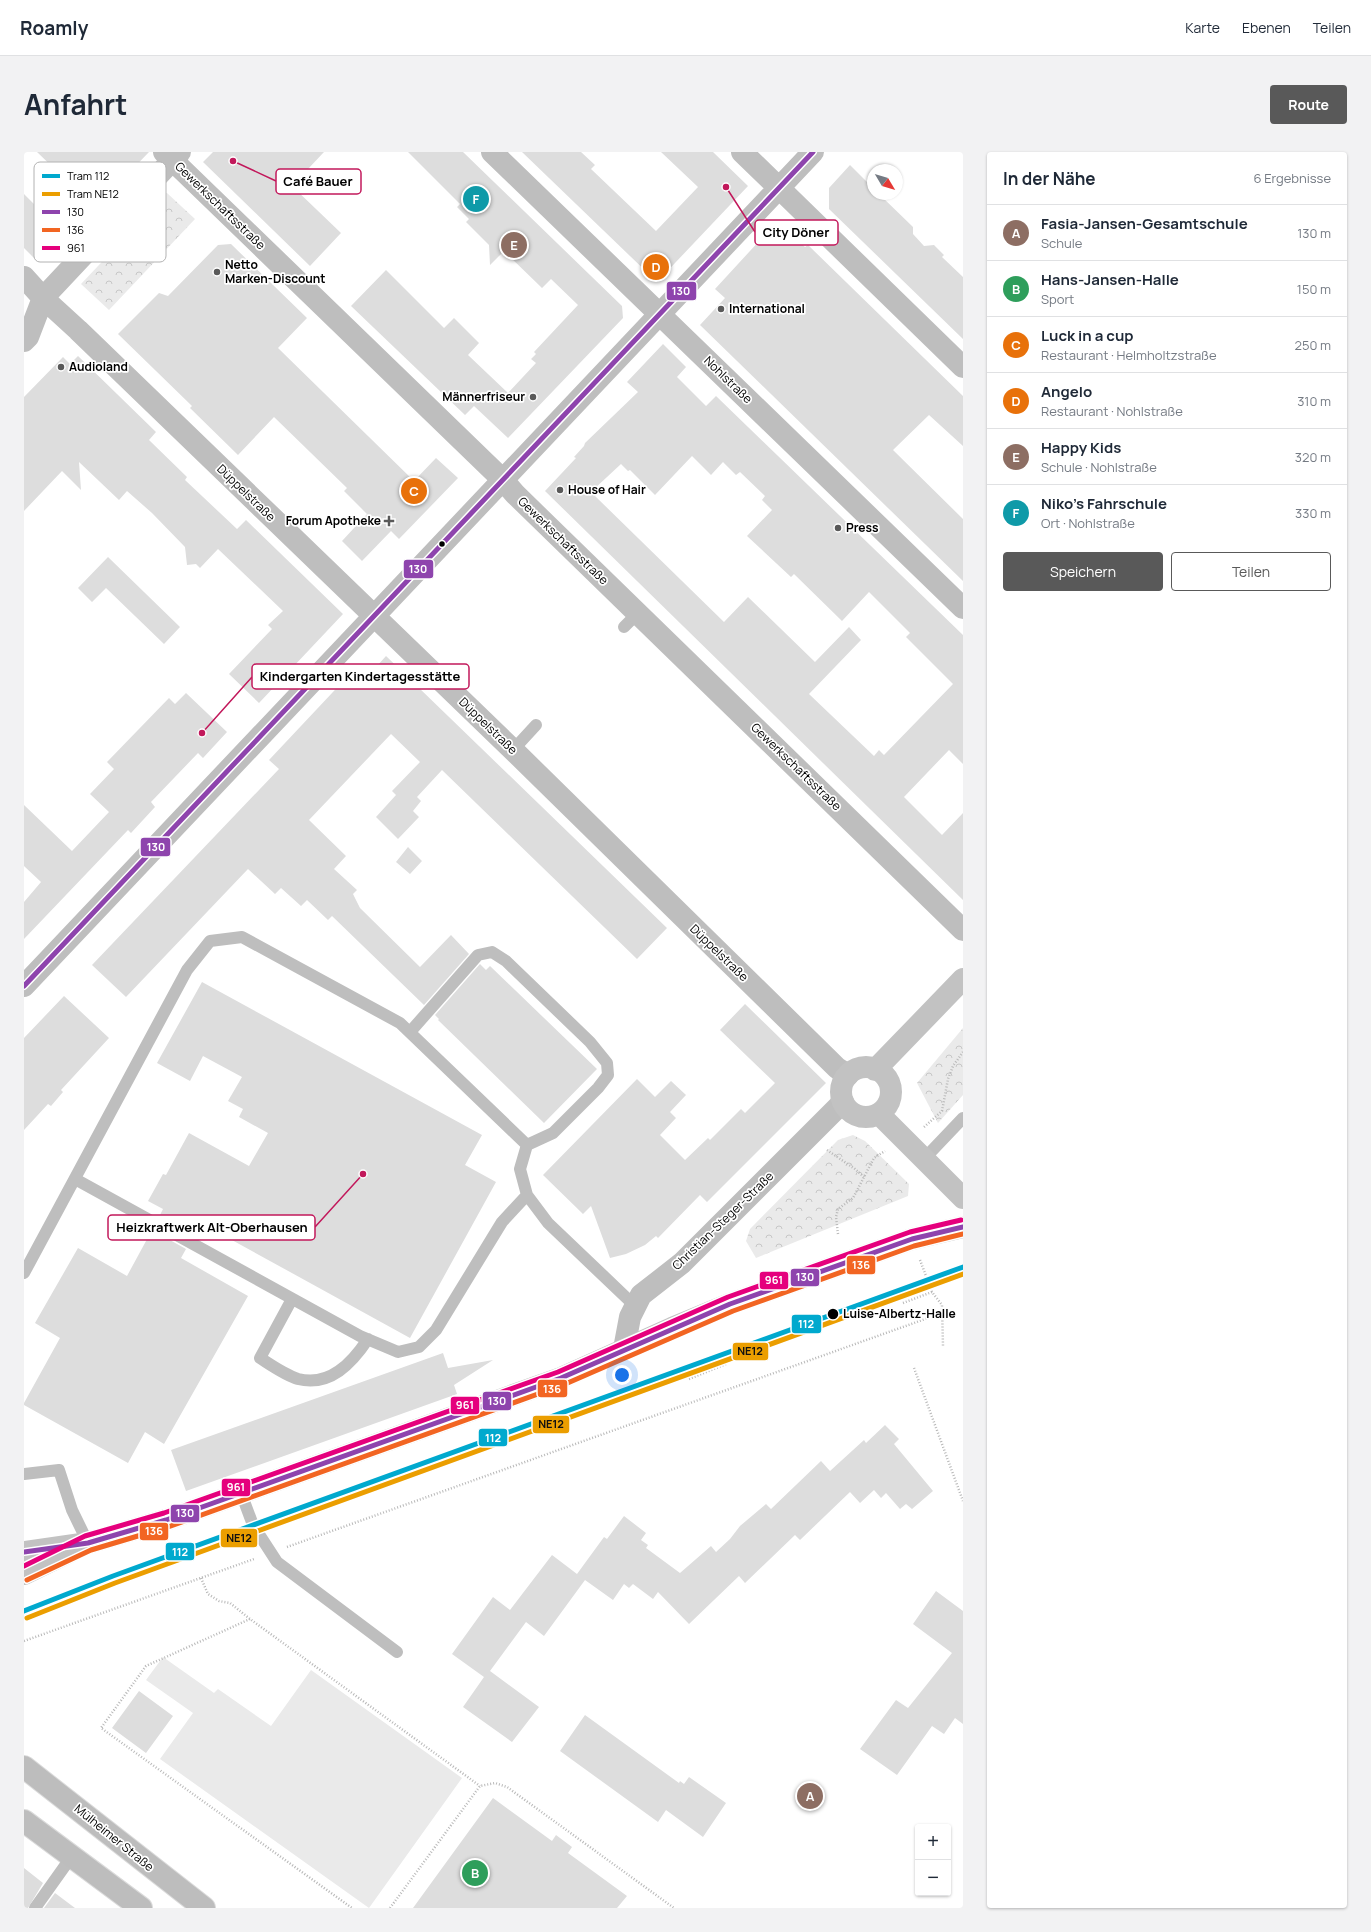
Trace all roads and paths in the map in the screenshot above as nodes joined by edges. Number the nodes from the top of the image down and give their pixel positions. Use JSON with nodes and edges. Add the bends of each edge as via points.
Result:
{"nodes":[{"id":1,"x":492,"y":152,"type":"edge"},
{"id":2,"x":742,"y":152,"type":"edge"},
{"id":3,"x":813,"y":152,"type":"edge"},
{"id":4,"x":172,"y":155,"type":"edge"},
{"id":5,"x":779,"y":188,"type":"junction"},
{"id":6,"x":75,"y":262,"type":"edge"},
{"id":7,"x":24,"y":277,"type":"edge"},
{"id":8,"x":43,"y":298,"type":"junction"},
{"id":9,"x":660,"y":313,"type":"junction"},
{"id":10,"x":24,"y":340,"type":"edge"},
{"id":11,"x":963,"y":367,"type":"edge"},
{"id":12,"x":503,"y":480,"type":"junction"},
{"id":13,"x":963,"y":608,"type":"edge"},
{"id":14,"x":374,"y":617,"type":"junction"},
{"id":15,"x":536,"y":725,"type":"dead end"},
{"id":16,"x":513,"y":750,"type":"junction"},
{"id":17,"x":963,"y":930,"type":"edge"},
{"id":18,"x":963,"y":979,"type":"edge"},
{"id":19,"x":24,"y":986,"type":"edge"},
{"id":20,"x":410,"y":1032,"type":"junction"},
{"id":21,"x":963,"y":1052,"type":"edge"},
{"id":22,"x":875,"y":1070,"type":"junction"},
{"id":23,"x":848,"y":1075,"type":"junction"},
{"id":24,"x":843,"y":1102,"type":"junction"},
{"id":25,"x":881,"y":1112,"type":"junction"},
{"id":26,"x":963,"y":1118,"type":"edge"},
{"id":27,"x":811,"y":1135,"type":"junction"},
{"id":28,"x":908,"y":1143,"type":"junction"},
{"id":29,"x":527,"y":1145,"type":"junction"},
{"id":30,"x":924,"y":1159,"type":"junction"},
{"id":31,"x":865,"y":1178,"type":"junction"},
{"id":32,"x":74,"y":1179,"type":"junction"},
{"id":33,"x":527,"y":1195,"type":"junction"},
{"id":34,"x":963,"y":1198,"type":"edge"},
{"id":35,"x":963,"y":1227,"type":"edge"},
{"id":36,"x":838,"y":1234,"type":"dead end"},
{"id":37,"x":912,"y":1239,"type":"junction"},
{"id":38,"x":24,"y":1273,"type":"edge"},
{"id":39,"x":932,"y":1292,"type":"junction"},
{"id":40,"x":292,"y":1299,"type":"junction"},
{"id":41,"x":903,"y":1303,"type":"dead end"},
{"id":42,"x":635,"y":1306,"type":"junction"},
{"id":43,"x":942,"y":1313,"type":"junction"},
{"id":44,"x":368,"y":1339,"type":"junction"},
{"id":45,"x":943,"y":1346,"type":"dead end"},
{"id":46,"x":624,"y":1349,"type":"junction"},
{"id":47,"x":726,"y":1364,"type":"dead end"},
{"id":48,"x":914,"y":1368,"type":"dead end"},
{"id":49,"x":689,"y":1379,"type":"dead end"},
{"id":50,"x":24,"y":1474,"type":"edge"},
{"id":51,"x":241,"y":1493,"type":"junction"},
{"id":52,"x":963,"y":1501,"type":"edge"},
{"id":53,"x":88,"y":1543,"type":"junction"},
{"id":54,"x":24,"y":1552,"type":"edge"},
{"id":55,"x":271,"y":1553,"type":"junction"},
{"id":56,"x":24,"y":1574,"type":"edge"},
{"id":57,"x":201,"y":1578,"type":"junction"},
{"id":58,"x":250,"y":1619,"type":"junction"},
{"id":59,"x":24,"y":1641,"type":"edge"},
{"id":60,"x":397,"y":1652,"type":"dead end"},
{"id":61,"x":24,"y":1768,"type":"edge"},
{"id":62,"x":480,"y":1786,"type":"junction"},
{"id":63,"x":24,"y":1821,"type":"edge"},
{"id":64,"x":72,"y":1856,"type":"junction"},
{"id":65,"x":35,"y":1908,"type":"edge"},
{"id":66,"x":142,"y":1908,"type":"edge"},
{"id":67,"x":204,"y":1908,"type":"edge"},
{"id":68,"x":352,"y":1908,"type":"edge"},
{"id":69,"x":390,"y":1908,"type":"edge"},
{"id":70,"x":674,"y":1908,"type":"edge"}],
"edges":[{"from":1,"to":9,"type":"street","name":"Nohlstraße"},
{"from":2,"to":5,"type":"street"},
{"from":3,"to":5,"type":"street"},
{"from":4,"to":12,"type":"street","name":"Gewerkschaftsstraße"},
{"from":5,"to":9,"type":"street"},
{"from":5,"to":11,"type":"street"},
{"from":6,"to":8,"type":"street"},
{"from":7,"to":8,"type":"street","name":"Düppelstraße"},
{"from":8,"to":10,"type":"street","via":[[28,337]]},
{"from":8,"to":14,"type":"street","name":"Düppelstraße"},
{"from":9,"to":12,"type":"street"},
{"from":9,"to":13,"type":"street","name":"Nohlstraße"},
{"from":12,"to":14,"type":"street"},
{"from":12,"to":17,"type":"street","name":"Gewerkschaftsstraße","via":[[631,620]]},
{"from":14,"to":16,"type":"street","name":"Düppelstraße"},
{"from":14,"to":19,"type":"street"},
{"from":15,"to":16,"type":"lane"},
{"from":16,"to":23,"type":"street","name":"Düppelstraße","via":[[837,1068]]},
{"from":18,"to":22,"type":"main road"},
{"from":20,"to":29,"type":"lane"},
{"from":20,"to":29,"type":"lane","via":[[478,955],[492,952],[511,966],[590,1042],[607,1063],[608,1075],[553,1133]]},
{"from":20,"to":32,"type":"lane","via":[[400,1023],[242,937],[210,941],[187,970]]},
{"from":21,"to":28,"type":"path","via":[[948,1079],[942,1111]]},
{"from":22,"to":23,"type":"main road","via":[[861,1068]]},
{"from":22,"to":25,"type":"main road","via":[[885,1077],[890,1089],[888,1102]]},
{"from":23,"to":24,"type":"main road","via":[[841,1088]]},
{"from":24,"to":25,"type":"main road","via":[[850,1111],[860,1116],[871,1117]]},
{"from":24,"to":27,"type":"street","name":"Christian-Steger-Straße"},
{"from":25,"to":28,"type":"main road"},
{"from":26,"to":30,"type":"lane"},
{"from":27,"to":31,"type":"path"},
{"from":27,"to":42,"type":"street","name":"Christian-Steger-Straße","via":[[682,1263],[649,1288]]},
{"from":28,"to":30,"type":"main road"},
{"from":28,"to":31,"type":"path","via":[[874,1158]]},
{"from":29,"to":33,"type":"lane","via":[[520,1169]]},
{"from":30,"to":34,"type":"main road"},
{"from":31,"to":36,"type":"path","via":[[853,1198],[838,1209]]},
{"from":32,"to":38,"type":"lane"},
{"from":32,"to":40,"type":"lane"},
{"from":33,"to":42,"type":"lane","via":[[548,1223]]},
{"from":33,"to":44,"type":"lane","via":[[502,1222],[436,1330],[419,1347],[398,1352]]},
{"from":35,"to":37,"type":"main road"},
{"from":37,"to":39,"type":"path"},
{"from":37,"to":46,"type":"main road","via":[[730,1304]]},
{"from":39,"to":41,"type":"path"},
{"from":39,"to":43,"type":"path","via":[[942,1304]]},
{"from":40,"to":44,"type":"lane"},
{"from":40,"to":44,"type":"lane","via":[[260,1358],[297,1378],[319,1380],[338,1372],[354,1359]]},
{"from":42,"to":46,"type":"street","name":"Christian-Steger-Straße"},
{"from":43,"to":45,"type":"path"},
{"from":43,"to":55,"type":"path"},
{"from":46,"to":51,"type":"main road","via":[[561,1378]]},
{"from":47,"to":49,"type":"path"},
{"from":48,"to":52,"type":"path"},
{"from":50,"to":53,"type":"lane","via":[[59,1470],[72,1510]]},
{"from":51,"to":53,"type":"main road","via":[[166,1520]]},
{"from":51,"to":55,"type":"lane","via":[[253,1525]]},
{"from":53,"to":54,"type":"main road"},
{"from":53,"to":56,"type":"main road"},
{"from":55,"to":57,"type":"path"},
{"from":55,"to":60,"type":"lane","via":[[277,1562]]},
{"from":57,"to":58,"type":"path","via":[[208,1594],[219,1601],[230,1603]]},
{"from":57,"to":59,"type":"path"},
{"from":58,"to":62,"type":"path"},
{"from":58,"to":68,"type":"path","via":[[146,1666],[101,1728]]},
{"from":61,"to":67,"type":"main road","name":"Mülheimer Straße"},
{"from":62,"to":69,"type":"path"},
{"from":62,"to":70,"type":"path","via":[[495,1783],[507,1787]]},
{"from":63,"to":64,"type":"main road"},
{"from":64,"to":65,"type":"lane"},
{"from":64,"to":66,"type":"main road"}]}
